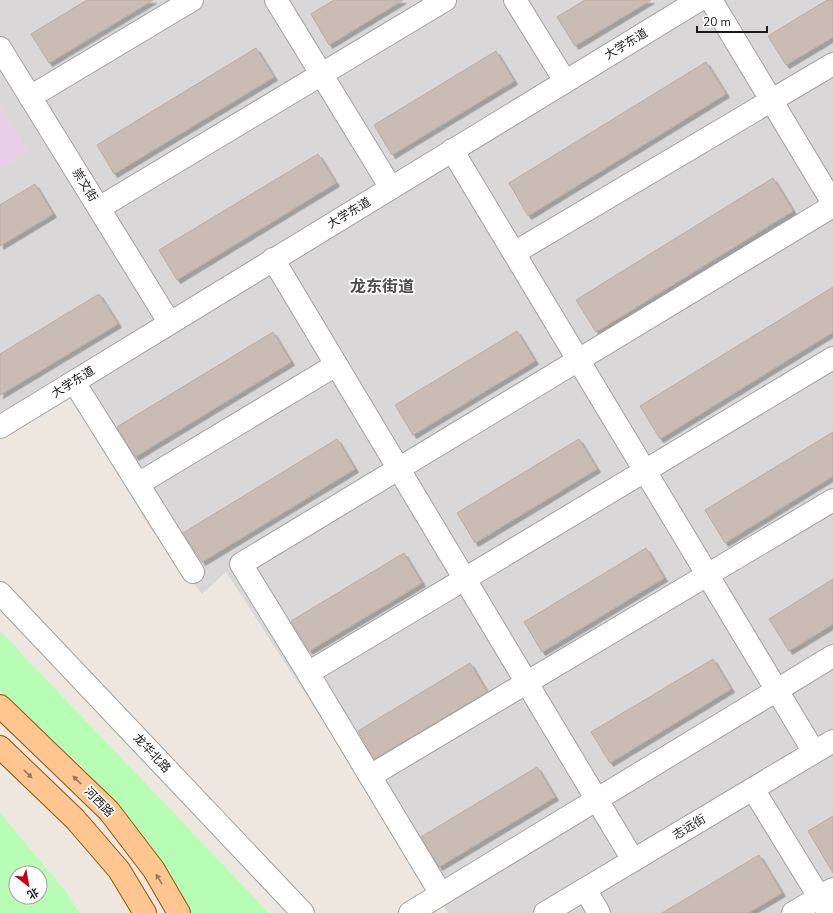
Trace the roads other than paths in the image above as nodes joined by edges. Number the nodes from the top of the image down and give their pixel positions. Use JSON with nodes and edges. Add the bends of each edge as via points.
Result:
{"nodes":[{"id":1,"x":192,"y":0,"type":"edge"},
{"id":2,"x":276,"y":0,"type":"edge"},
{"id":3,"x":445,"y":0,"type":"edge"},
{"id":4,"x":515,"y":0,"type":"edge"},
{"id":5,"x":699,"y":0,"type":"edge"},
{"id":6,"x":711,"y":0,"type":"edge"},
{"id":7,"x":0,"y":48,"type":"edge"},
{"id":8,"x":833,"y":64,"type":"edge"},
{"id":9,"x":321,"y":74,"type":"junction"},
{"id":10,"x":565,"y":81,"type":"junction"},
{"id":11,"x":30,"y":97,"type":"junction"},
{"id":12,"x":772,"y":100,"type":"junction"},
{"id":13,"x":452,"y":150,"type":"junction"},
{"id":14,"x":391,"y":188,"type":"junction"},
{"id":15,"x":833,"y":203,"type":"edge"},
{"id":16,"x":833,"y":206,"type":"edge"},
{"id":17,"x":99,"y":208,"type":"junction"},
{"id":18,"x":514,"y":252,"type":"junction"},
{"id":19,"x":273,"y":259,"type":"junction"},
{"id":20,"x":169,"y":322,"type":"junction"},
{"id":21,"x":833,"y":358,"type":"edge"},
{"id":22,"x":579,"y":360,"type":"junction"},
{"id":23,"x":336,"y":365,"type":"junction"},
{"id":24,"x":74,"y":382,"type":"junction"},
{"id":25,"x":0,"y":427,"type":"edge"},
{"id":26,"x":399,"y":469,"type":"junction"},
{"id":27,"x":645,"y":471,"type":"junction"},
{"id":28,"x":138,"y":484,"type":"junction"},
{"id":29,"x":833,"y":500,"type":"edge"},
{"id":30,"x":193,"y":572,"type":"dead end"},
{"id":31,"x":707,"y":575,"type":"junction"},
{"id":32,"x":464,"y":579,"type":"junction"},
{"id":33,"x":0,"y":593,"type":"edge"},
{"id":34,"x":833,"y":656,"type":"edge"},
{"id":35,"x":308,"y":673,"type":"junction"},
{"id":36,"x":526,"y":683,"type":"junction"},
{"id":37,"x":0,"y":706,"type":"edge"},
{"id":38,"x":833,"y":741,"type":"edge"},
{"id":39,"x":0,"y":747,"type":"edge"},
{"id":40,"x":814,"y":752,"type":"junction"},
{"id":41,"x":370,"y":776,"type":"junction"},
{"id":42,"x":753,"y":789,"type":"junction"},
{"id":43,"x":633,"y":860,"type":"junction"},
{"id":44,"x":585,"y":889,"type":"junction"},
{"id":45,"x":441,"y":894,"type":"junction"},
{"id":46,"x":827,"y":900,"type":"edge"},
{"id":47,"x":145,"y":913,"type":"edge"},
{"id":48,"x":179,"y":913,"type":"edge"},
{"id":49,"x":303,"y":913,"type":"edge"},
{"id":50,"x":410,"y":913,"type":"edge"},
{"id":51,"x":545,"y":913,"type":"edge"},
{"id":52,"x":599,"y":913,"type":"edge"},
{"id":53,"x":793,"y":913,"type":"edge"}],
"edges":[{"from":1,"to":11,"type":"street"},
{"from":2,"to":9,"type":"street"},
{"from":3,"to":9,"type":"street"},
{"from":4,"to":10,"type":"street"},
{"from":5,"to":10,"type":"street","name":"大学东道"},
{"from":6,"to":12,"type":"street"},
{"from":7,"to":11,"type":"street","name":"崇文街"},
{"from":8,"to":12,"type":"street"},
{"from":9,"to":14,"type":"street"},
{"from":9,"to":17,"type":"street"},
{"from":10,"to":13,"type":"street","name":"大学东道"},
{"from":11,"to":17,"type":"street","name":"崇文街"},
{"from":12,"to":15,"type":"street"},
{"from":12,"to":18,"type":"street"},
{"from":13,"to":14,"type":"street","name":"大学东道"},
{"from":13,"to":18,"type":"street"},
{"from":14,"to":19,"type":"street","name":"大学东道"},
{"from":16,"to":22,"type":"street"},
{"from":17,"to":20,"type":"street","name":"崇文街"},
{"from":18,"to":22,"type":"street"},
{"from":19,"to":20,"type":"street","name":"大学东道"},
{"from":19,"to":23,"type":"street"},
{"from":20,"to":24,"type":"street","name":"大学东道"},
{"from":21,"to":27,"type":"street"},
{"from":22,"to":26,"type":"street"},
{"from":22,"to":27,"type":"street"},
{"from":23,"to":26,"type":"street"},
{"from":23,"to":28,"type":"street"},
{"from":24,"to":25,"type":"street","name":"大学东道"},
{"from":24,"to":28,"type":"street"},
{"from":26,"to":32,"type":"street"},
{"from":26,"to":35,"type":"street","via":[[240,564]]},
{"from":27,"to":31,"type":"street"},
{"from":27,"to":32,"type":"street"},
{"from":28,"to":30,"type":"street"},
{"from":29,"to":31,"type":"street"},
{"from":31,"to":36,"type":"street"},
{"from":31,"to":40,"type":"street"},
{"from":32,"to":35,"type":"street"},
{"from":32,"to":36,"type":"street"},
{"from":33,"to":49,"type":"street","name":"龙华北路"},
{"from":34,"to":45,"type":"street"},
{"from":35,"to":41,"type":"street"},
{"from":36,"to":41,"type":"street"},
{"from":36,"to":43,"type":"street"},
{"from":48,"to":37,"type":"main road","name":"河西路","one_way":true,"via":[[154,870],[109,811]]},
{"from":38,"to":40,"type":"street","name":"志远街"},
{"from":39,"to":47,"type":"main road","one_way":true,"via":[[84,830],[119,870]]},
{"from":40,"to":42,"type":"street","name":"志远街"},
{"from":41,"to":45,"type":"street"},
{"from":42,"to":43,"type":"street","name":"志远街"},
{"from":42,"to":46,"type":"street"},
{"from":43,"to":44,"type":"street","name":"志远街"},
{"from":44,"to":51,"type":"street","name":"志远街"},
{"from":44,"to":52,"type":"street"},
{"from":45,"to":50,"type":"street"},
{"from":46,"to":53,"type":"street"}]}
